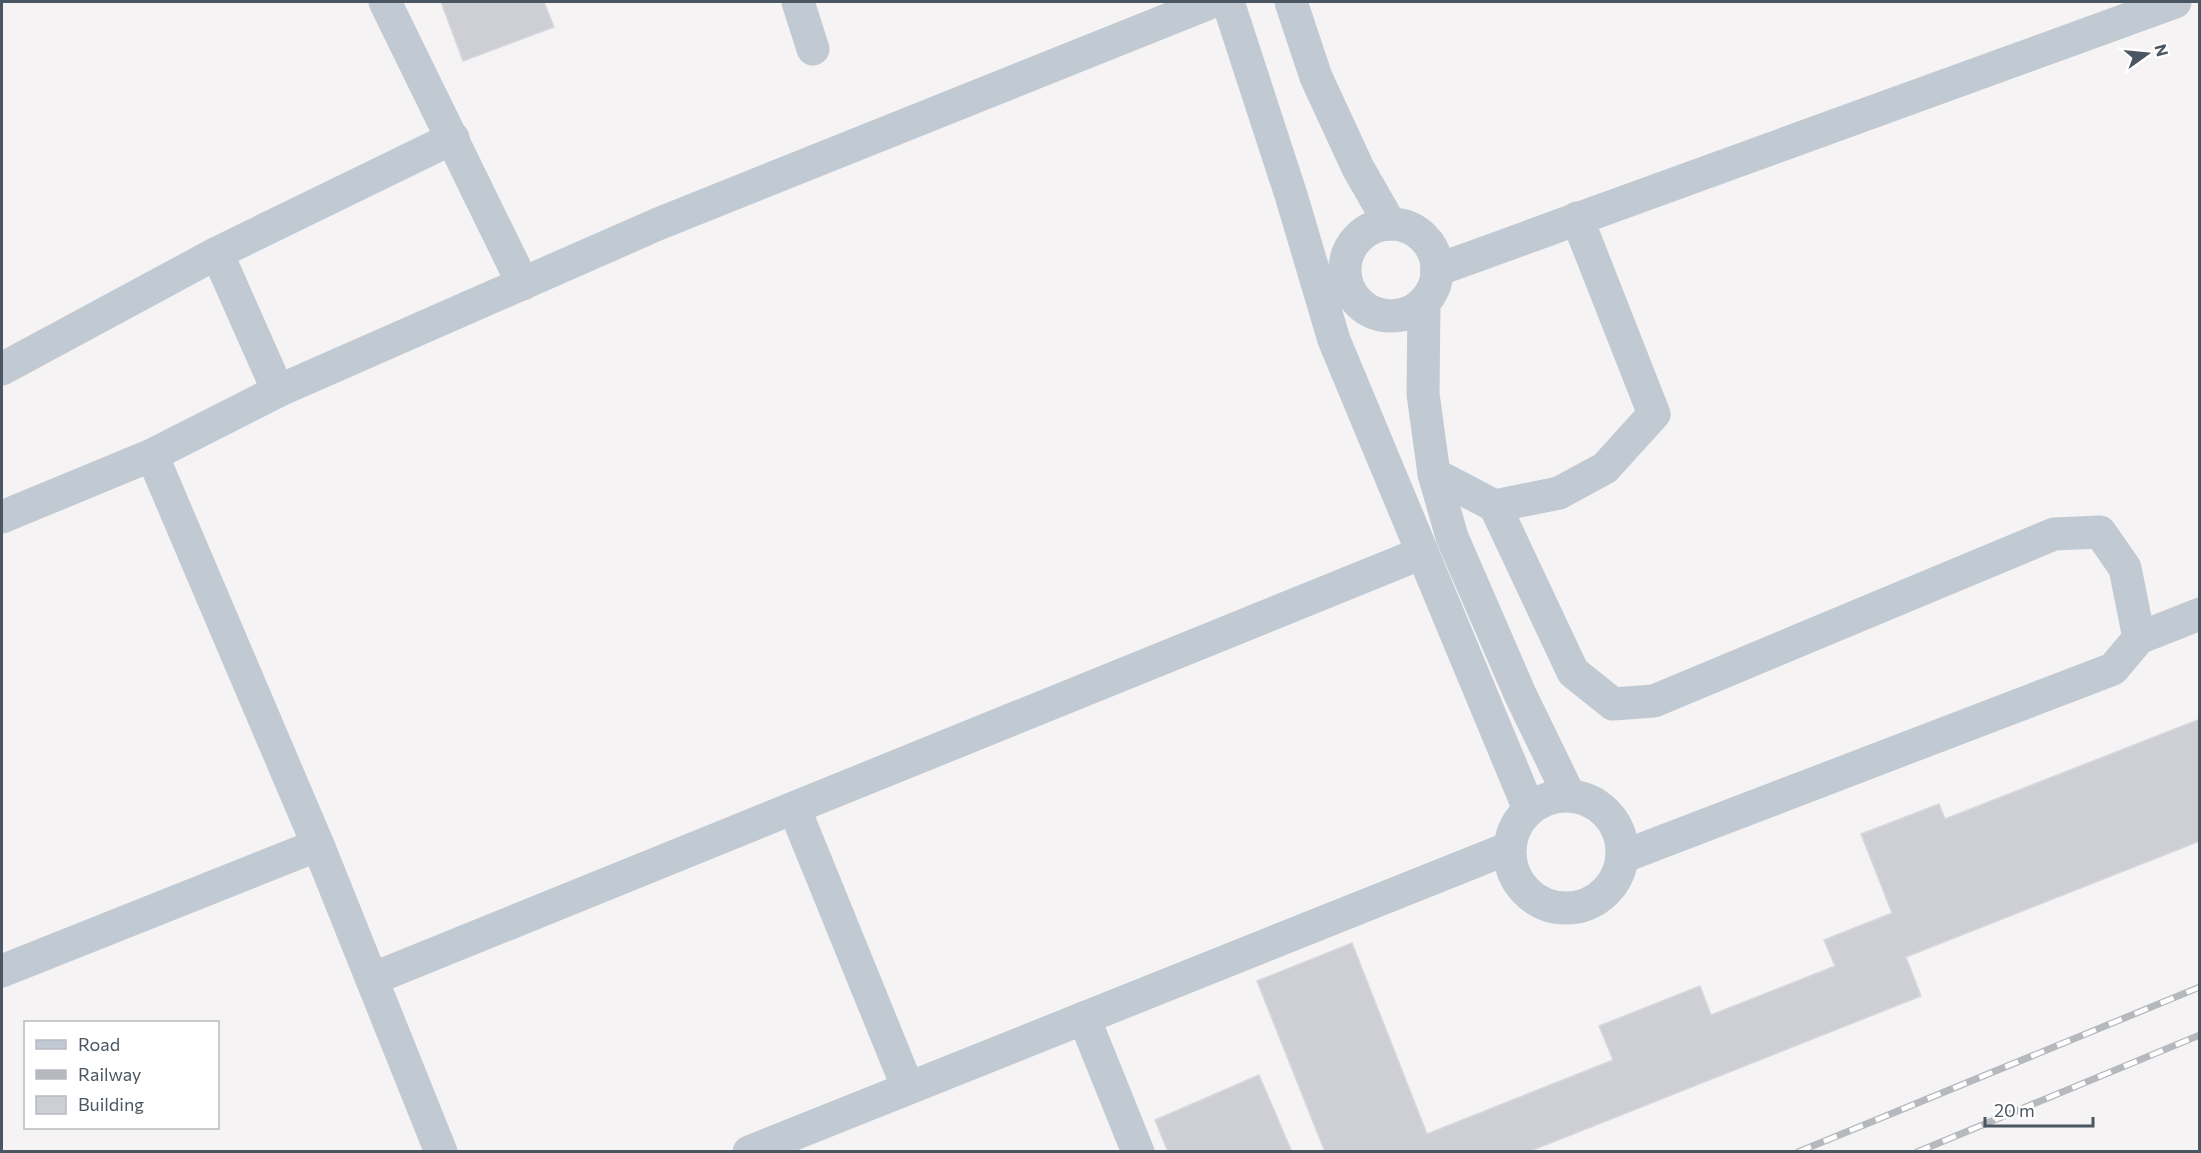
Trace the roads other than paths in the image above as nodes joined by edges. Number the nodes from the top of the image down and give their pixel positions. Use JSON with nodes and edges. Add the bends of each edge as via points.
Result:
{"nodes":[{"id":1,"x":385,"y":2,"type":"edge"},
{"id":2,"x":798,"y":2,"type":"edge"},
{"id":3,"x":1212,"y":2,"type":"edge"},
{"id":4,"x":1228,"y":2,"type":"edge"},
{"id":5,"x":1291,"y":2,"type":"edge"},
{"id":6,"x":2175,"y":2,"type":"edge"},
{"id":7,"x":813,"y":49,"type":"dead end"},
{"id":8,"x":453,"y":138,"type":"junction"},
{"id":9,"x":1577,"y":218,"type":"junction"},
{"id":10,"x":1390,"y":224,"type":"junction"},
{"id":11,"x":1307,"y":250,"type":"junction"},
{"id":12,"x":217,"y":253,"type":"junction"},
{"id":13,"x":1437,"y":270,"type":"junction"},
{"id":14,"x":523,"y":284,"type":"junction"},
{"id":15,"x":1348,"y":289,"type":"junction"},
{"id":16,"x":1424,"y":303,"type":"junction"},
{"id":17,"x":2,"y":369,"type":"edge"},
{"id":18,"x":278,"y":391,"type":"junction"},
{"id":19,"x":152,"y":454,"type":"junction"},
{"id":20,"x":1434,"y":474,"type":"junction"},
{"id":21,"x":1495,"y":506,"type":"junction"},
{"id":22,"x":2,"y":517,"type":"edge"},
{"id":23,"x":1422,"y":553,"type":"junction"},
{"id":24,"x":2199,"y":614,"type":"edge"},
{"id":25,"x":2139,"y":638,"type":"junction"},
{"id":26,"x":1569,"y":795,"type":"junction"},
{"id":27,"x":1528,"y":809,"type":"junction"},
{"id":28,"x":795,"y":810,"type":"junction"},
{"id":29,"x":318,"y":845,"type":"junction"},
{"id":30,"x":1509,"y":848,"type":"junction"},
{"id":31,"x":1622,"y":856,"type":"junction"},
{"id":32,"x":2,"y":971,"type":"edge"},
{"id":33,"x":372,"y":979,"type":"junction"},
{"id":34,"x":1084,"y":1018,"type":"junction"},
{"id":35,"x":908,"y":1088,"type":"junction"},
{"id":36,"x":441,"y":1152,"type":"edge"},
{"id":37,"x":749,"y":1152,"type":"edge"},
{"id":38,"x":1138,"y":1152,"type":"edge"}],
"edges":[{"from":1,"to":8,"type":"street"},
{"from":2,"to":7,"type":"street"},
{"from":3,"to":14,"type":"street","via":[[658,224]]},
{"from":4,"to":11,"type":"street"},
{"from":5,"to":10,"type":"street","via":[[1316,77],[1358,168]]},
{"from":6,"to":9,"type":"street"},
{"from":8,"to":12,"type":"street"},
{"from":8,"to":14,"type":"street"},
{"from":9,"to":13,"type":"street"},
{"from":9,"to":21,"type":"street","via":[[1654,414],[1605,468],[1559,493]]},
{"from":10,"to":13,"type":"street","via":[[1408,227],[1423,237],[1434,252]]},
{"from":10,"to":15,"type":"street","via":[[1373,228],[1358,238],[1347,253],[1344,271]]},
{"from":11,"to":15,"type":"street"},
{"from":11,"to":23,"type":"street","via":[[1334,340]]},
{"from":12,"to":17,"type":"street"},
{"from":12,"to":18,"type":"street"},
{"from":13,"to":16,"type":"street","via":[[1434,288]]},
{"from":14,"to":18,"type":"street"},
{"from":15,"to":16,"type":"street","via":[[1358,303],[1374,314],[1409,314]]},
{"from":16,"to":20,"type":"street","via":[[1423,394]]},
{"from":18,"to":19,"type":"street"},
{"from":19,"to":22,"type":"street"},
{"from":19,"to":29,"type":"street"},
{"from":20,"to":21,"type":"street"},
{"from":20,"to":26,"type":"street","via":[[1452,537]]},
{"from":21,"to":25,"type":"street","via":[[1573,672],[1613,704],[1654,701],[2054,534],[2100,532],[2125,568]]},
{"from":23,"to":27,"type":"street"},
{"from":23,"to":28,"type":"street"},
{"from":24,"to":25,"type":"street"},
{"from":25,"to":31,"type":"street","via":[[2113,669]]},
{"from":26,"to":27,"type":"street","via":[[1548,798]]},
{"from":26,"to":31,"type":"street","via":[[1591,801],[1609,815],[1619,834]]},
{"from":27,"to":30,"type":"street","via":[[1515,827]]},
{"from":28,"to":33,"type":"street"},
{"from":28,"to":35,"type":"street"},
{"from":29,"to":32,"type":"street"},
{"from":29,"to":33,"type":"street"},
{"from":30,"to":31,"type":"street","via":[[1512,870],[1523,889],[1541,903],[1562,909],[1584,906],[1603,895],[1616,878]]},
{"from":30,"to":34,"type":"street"},
{"from":33,"to":36,"type":"street"},
{"from":34,"to":35,"type":"street"},
{"from":34,"to":38,"type":"street"},
{"from":35,"to":37,"type":"street"}]}
